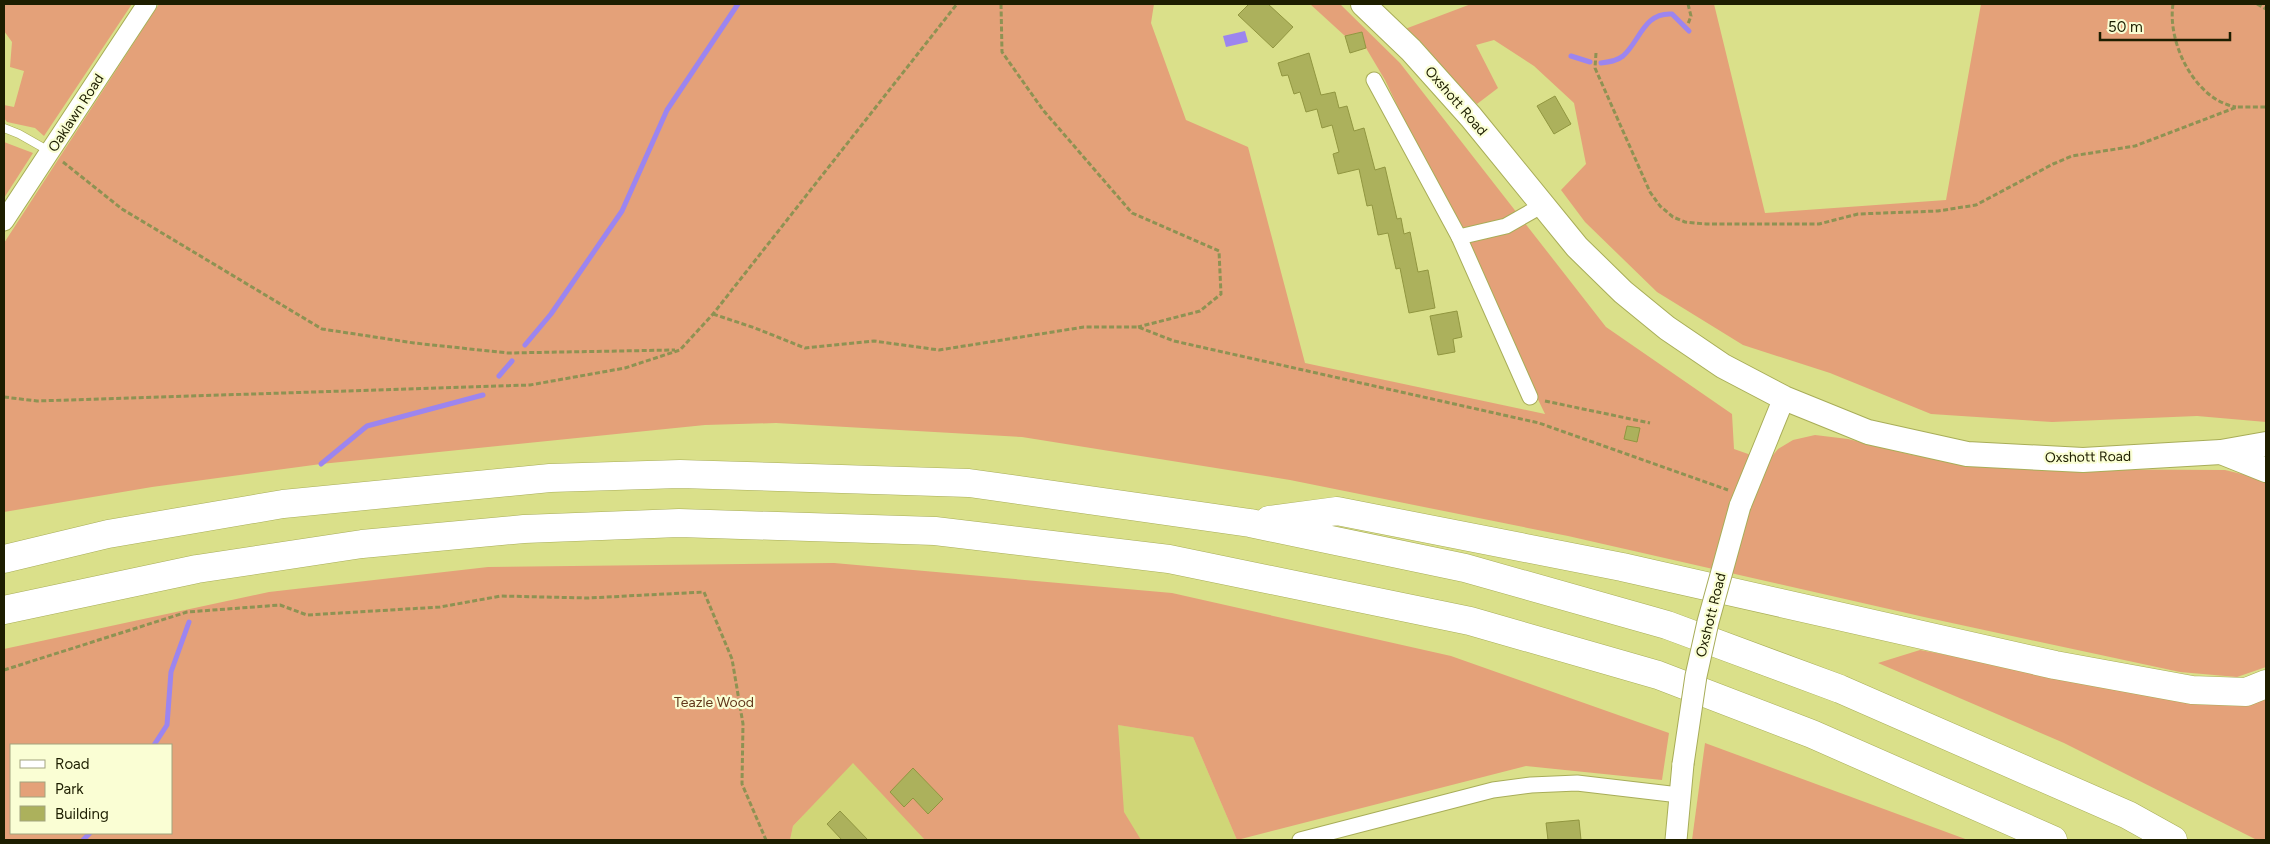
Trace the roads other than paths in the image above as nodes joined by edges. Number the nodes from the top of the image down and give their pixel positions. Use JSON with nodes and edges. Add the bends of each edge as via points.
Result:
{"nodes":[{"id":1,"x":147,"y":4,"type":"edge"},
{"id":2,"x":1363,"y":4,"type":"edge"},
{"id":3,"x":1374,"y":80,"type":"dead end"},
{"id":4,"x":4,"y":128,"type":"edge"},
{"id":5,"x":51,"y":152,"type":"junction"},
{"id":6,"x":1541,"y":206,"type":"junction"},
{"id":7,"x":4,"y":221,"type":"edge"},
{"id":8,"x":1459,"y":237,"type":"junction"},
{"id":9,"x":1530,"y":397,"type":"road end"},
{"id":10,"x":1784,"y":398,"type":"junction"},
{"id":11,"x":2266,"y":444,"type":"edge"},
{"id":12,"x":2221,"y":452,"type":"junction"},
{"id":13,"x":2266,"y":470,"type":"edge"},
{"id":14,"x":1250,"y":523,"type":"junction"},
{"id":15,"x":4,"y":559,"type":"edge"},
{"id":16,"x":4,"y":610,"type":"edge"},
{"id":17,"x":2266,"y":684,"type":"edge"},
{"id":18,"x":1679,"y":795,"type":"junction"},
{"id":19,"x":1300,"y":840,"type":"edge"},
{"id":20,"x":1676,"y":840,"type":"edge"},
{"id":21,"x":2053,"y":840,"type":"edge"},
{"id":22,"x":2173,"y":840,"type":"edge"}],
"edges":[{"from":1,"to":5,"type":"street","name":"Oaklawn Road"},
{"from":2,"to":6,"type":"main road","name":"Oxshott Road","via":[[1411,50],[1464,110]]},
{"from":3,"to":8,"type":"street"},
{"from":4,"to":5,"type":"lane"},
{"from":5,"to":7,"type":"street","name":"Oaklawn Road"},
{"from":6,"to":8,"type":"street","via":[[1506,226]]},
{"from":6,"to":10,"type":"main road","name":"Oxshott Road","via":[[1623,292],[1667,328],[1723,366]]},
{"from":8,"to":9,"type":"street"},
{"from":10,"to":12,"type":"main road","name":"Oxshott Road","via":[[1868,432],[1967,454],[2083,460]]},
{"from":10,"to":18,"type":"main road","name":"Oxshott Road","bridge":true,"via":[[1742,501],[1708,622],[1696,676]]},
{"from":11,"to":12,"type":"main road","name":"Oxshott Road"},
{"from":12,"to":13,"type":"main road","name":"Oxshott Road"},
{"from":14,"to":15,"type":"highway","via":[[968,483],[660,475],[550,478],[283,504],[108,534]]},
{"from":14,"to":17,"type":"highway","via":[[1337,511],[1613,565],[2055,665],[2172,687],[2246,692]]},
{"from":14,"to":22,"type":"highway","via":[[1465,568],[1666,625],[1840,689],[2128,816]]},
{"from":16,"to":21,"type":"highway","via":[[197,569],[362,544],[524,529],[679,523],[935,532],[1169,559],[1470,621],[1658,675],[1812,734]]},
{"from":18,"to":19,"type":"street","via":[[1578,783],[1531,785],[1492,790]]},
{"from":18,"to":20,"type":"main road","name":"Oxshott Road"}]}
